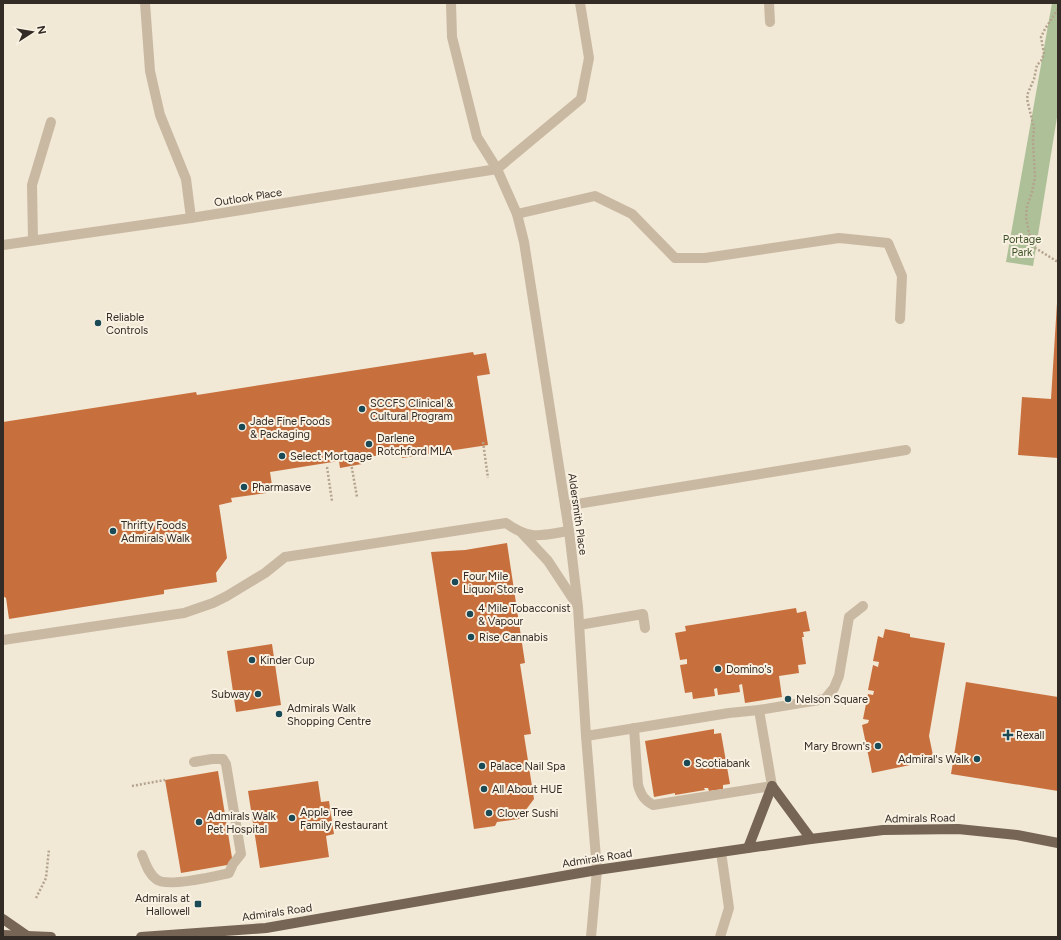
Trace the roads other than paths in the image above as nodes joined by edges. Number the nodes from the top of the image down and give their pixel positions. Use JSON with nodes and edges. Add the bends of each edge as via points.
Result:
{"nodes":[{"id":1,"x":145,"y":3,"type":"edge"},
{"id":2,"x":450,"y":3,"type":"edge"},
{"id":3,"x":580,"y":3,"type":"edge"},
{"id":4,"x":769,"y":3,"type":"edge"},
{"id":5,"x":770,"y":22,"type":"dead end"},
{"id":6,"x":51,"y":122,"type":"dead end"},
{"id":7,"x":497,"y":169,"type":"junction"},
{"id":8,"x":517,"y":214,"type":"junction"},
{"id":9,"x":191,"y":218,"type":"junction"},
{"id":10,"x":33,"y":240,"type":"junction"},
{"id":11,"x":3,"y":245,"type":"edge"},
{"id":12,"x":900,"y":319,"type":"dead end"},
{"id":13,"x":906,"y":450,"type":"dead end"},
{"id":14,"x":565,"y":506,"type":"junction"},
{"id":15,"x":569,"y":531,"type":"junction"},
{"id":16,"x":521,"y":532,"type":"junction"},
{"id":17,"x":863,"y":606,"type":"dead end"},
{"id":18,"x":578,"y":607,"type":"junction"},
{"id":19,"x":579,"y":625,"type":"junction"},
{"id":20,"x":645,"y":628,"type":"dead end"},
{"id":21,"x":3,"y":640,"type":"edge"},
{"id":22,"x":759,"y":710,"type":"junction"},
{"id":23,"x":634,"y":728,"type":"junction"},
{"id":24,"x":586,"y":736,"type":"junction"},
{"id":25,"x":194,"y":762,"type":"dead end"},
{"id":26,"x":772,"y":786,"type":"junction"},
{"id":27,"x":811,"y":839,"type":"junction"},
{"id":28,"x":1058,"y":843,"type":"edge"},
{"id":29,"x":748,"y":848,"type":"junction"},
{"id":30,"x":722,"y":852,"type":"junction"},
{"id":31,"x":142,"y":855,"type":"dead end"},
{"id":32,"x":597,"y":870,"type":"junction"},
{"id":33,"x":3,"y":918,"type":"edge"},
{"id":34,"x":3,"y":935,"type":"edge"},
{"id":35,"x":25,"y":936,"type":"edge"},
{"id":36,"x":51,"y":937,"type":"edge"},
{"id":37,"x":140,"y":937,"type":"edge"},
{"id":38,"x":591,"y":937,"type":"edge"},
{"id":39,"x":720,"y":937,"type":"edge"}],
"edges":[{"from":1,"to":9,"type":"street","via":[[150,71],[160,115],[186,179]]},
{"from":2,"to":7,"type":"street","name":"Aldersmith Place","via":[[452,37],[477,137]]},
{"from":3,"to":7,"type":"street","via":[[589,58],[581,99]]},
{"from":4,"to":5,"type":"street"},
{"from":6,"to":10,"type":"street","via":[[32,185]]},
{"from":7,"to":8,"type":"street","name":"Aldersmith Place"},
{"from":7,"to":9,"type":"street","name":"Outlook Place"},
{"from":8,"to":12,"type":"street","via":[[595,196],[632,214],[675,258],[705,258],[839,238],[888,243],[902,276]]},
{"from":8,"to":14,"type":"street","name":"Aldersmith Place","via":[[524,242]]},
{"from":9,"to":10,"type":"street","name":"Outlook Place"},
{"from":10,"to":11,"type":"street","name":"Outlook Place"},
{"from":13,"to":14,"type":"street"},
{"from":14,"to":15,"type":"street","name":"Aldersmith Place"},
{"from":15,"to":16,"type":"street","via":[[534,536]]},
{"from":15,"to":18,"type":"street","name":"Aldersmith Place"},
{"from":16,"to":18,"type":"street","via":[[548,561]]},
{"from":16,"to":21,"type":"street","via":[[506,523],[285,557],[228,596],[184,613]]},
{"from":17,"to":22,"type":"street","via":[[849,617],[839,676],[834,688],[824,699]]},
{"from":18,"to":19,"type":"street","name":"Aldersmith Place"},
{"from":19,"to":20,"type":"street","via":[[643,614]]},
{"from":19,"to":24,"type":"street","name":"Aldersmith Place"},
{"from":22,"to":23,"type":"street"},
{"from":22,"to":26,"type":"street"},
{"from":23,"to":24,"type":"street"},
{"from":23,"to":26,"type":"street","via":[[639,790],[646,801],[653,805]]},
{"from":24,"to":32,"type":"street","name":"Aldersmith Place"},
{"from":25,"to":31,"type":"street","via":[[223,759],[226,764],[241,854],[229,873],[181,882],[157,881],[148,871]]},
{"from":26,"to":27,"type":"main road"},
{"from":26,"to":29,"type":"main road"},
{"from":27,"to":28,"type":"main road","name":"Admirals Road","via":[[883,830],[958,830],[1017,835]]},
{"from":27,"to":29,"type":"main road","name":"Admirals Road"},
{"from":29,"to":30,"type":"main road","name":"Admirals Road"},
{"from":30,"to":32,"type":"main road","name":"Admirals Road"},
{"from":30,"to":39,"type":"street","via":[[729,908]]},
{"from":32,"to":37,"type":"main road","name":"Admirals Road","via":[[266,928]]},
{"from":32,"to":38,"type":"street","name":"Aldersmith Place"},
{"from":33,"to":35,"type":"main road"},
{"from":34,"to":35,"type":"main road"},
{"from":35,"to":36,"type":"main road"}]}
